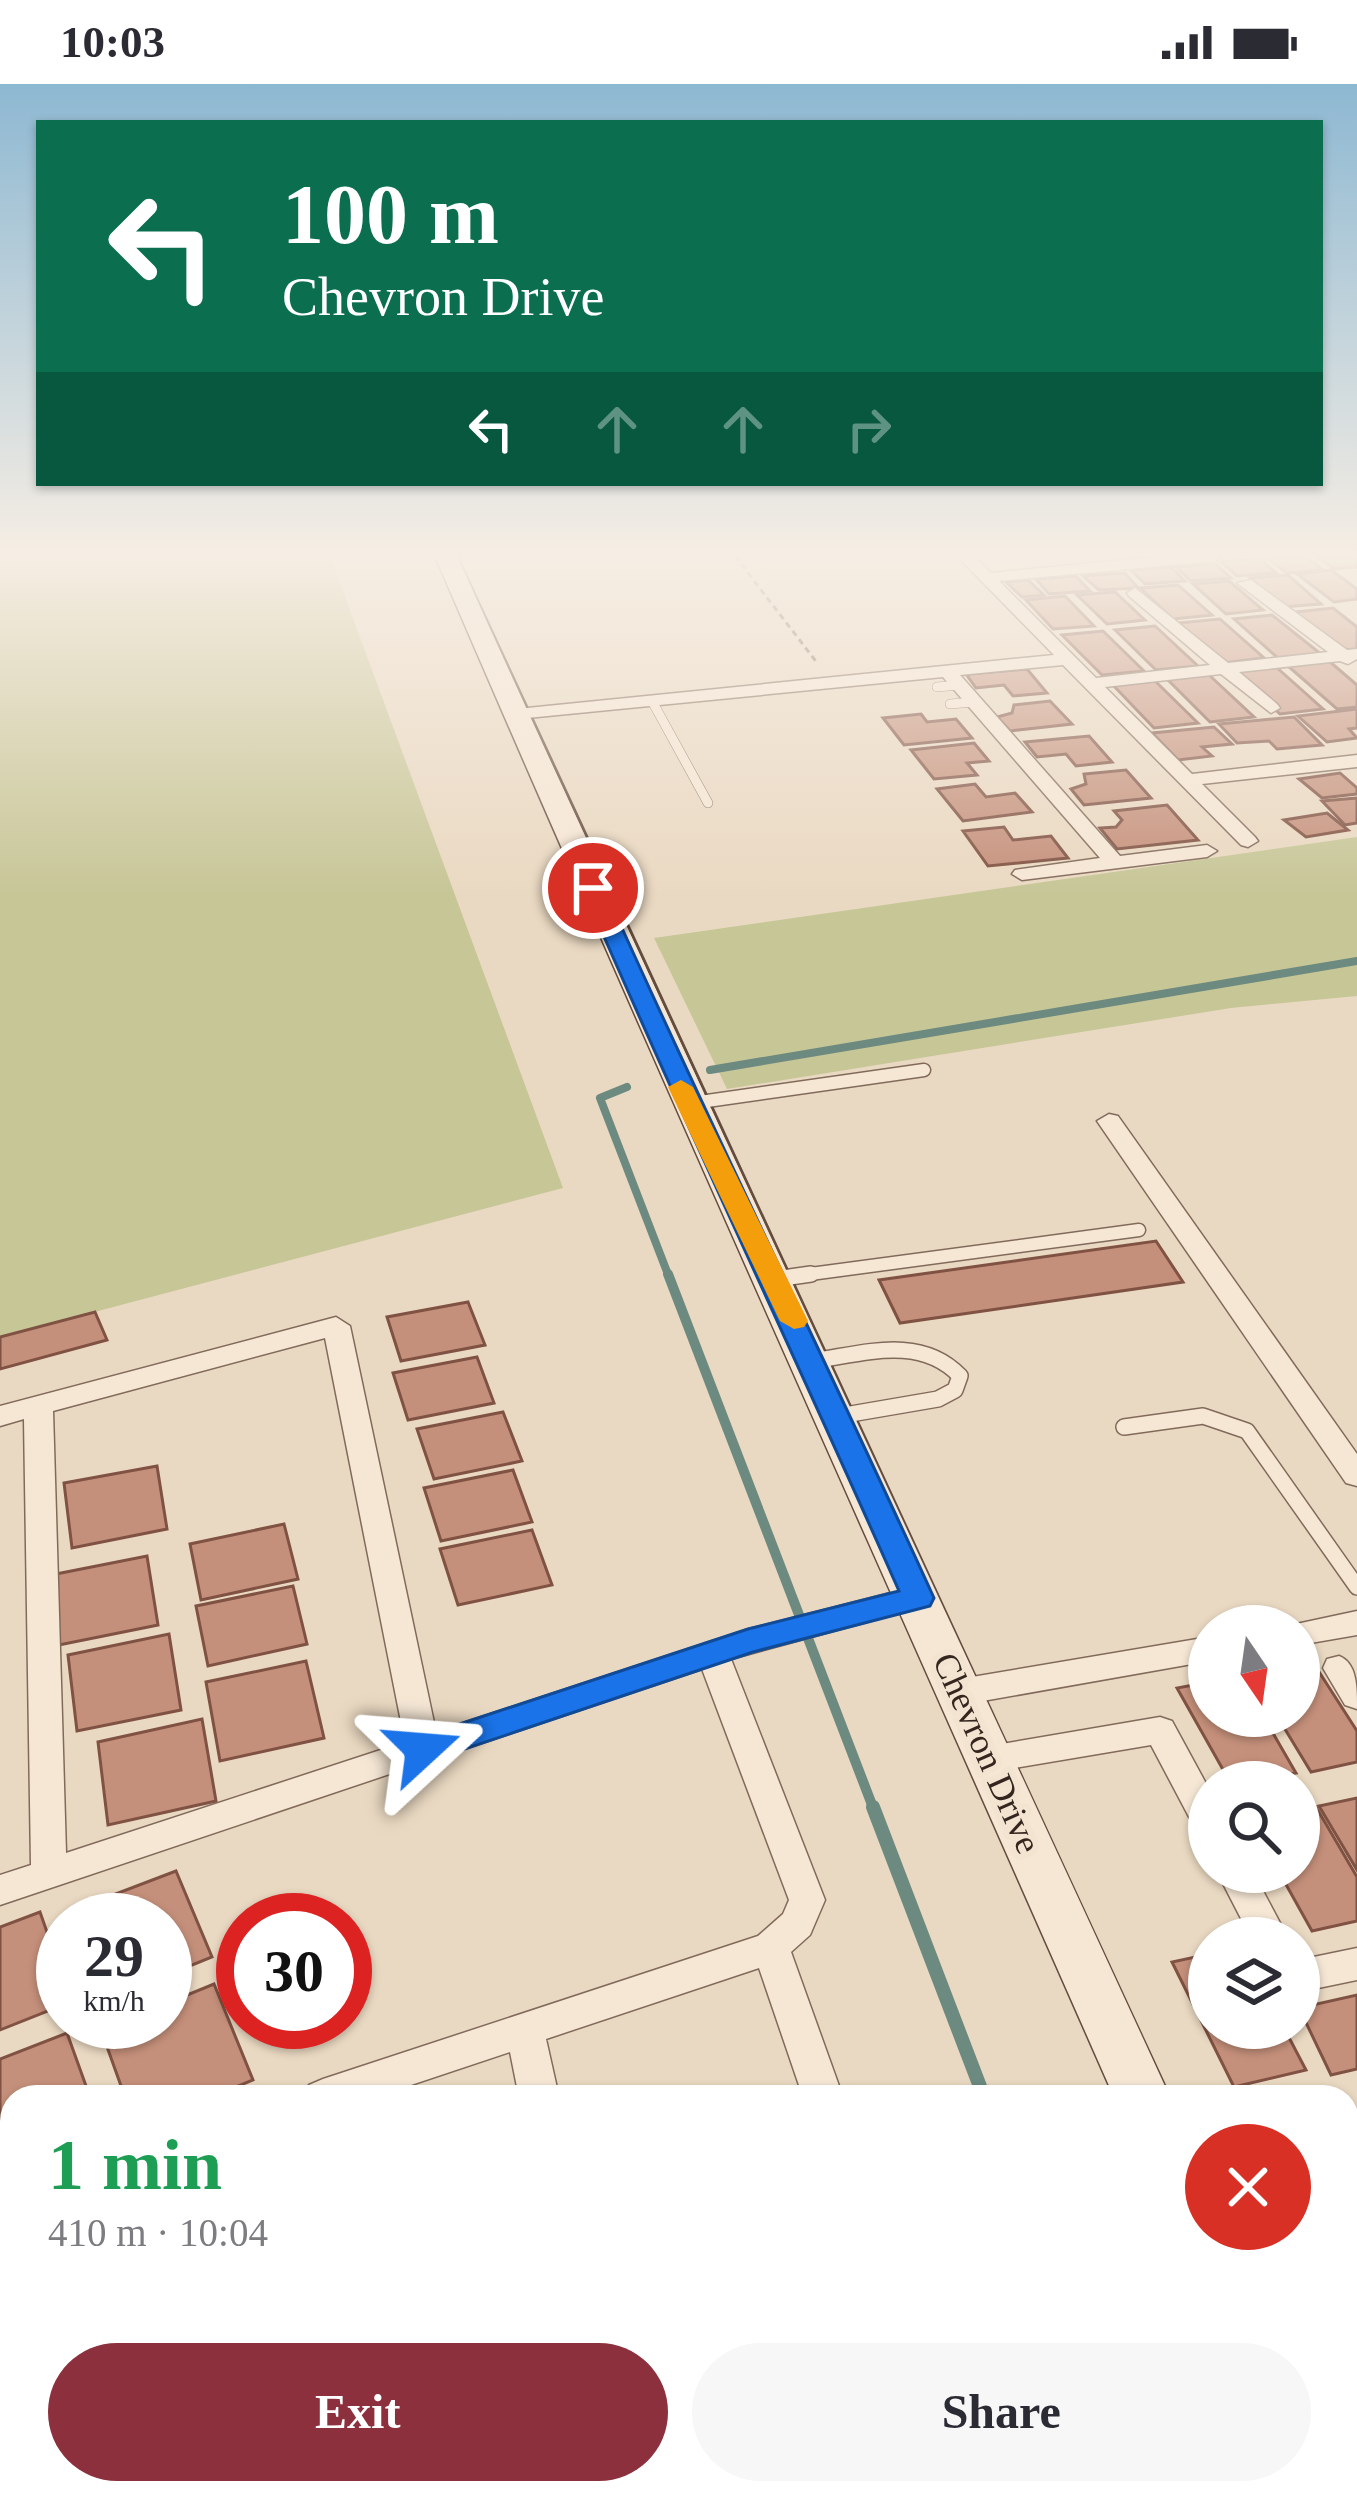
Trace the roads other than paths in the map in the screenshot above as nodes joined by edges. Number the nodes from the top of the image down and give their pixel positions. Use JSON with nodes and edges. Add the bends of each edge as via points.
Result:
{"nodes":[{"id":1,"x":497,"y":669,"type":"edge"},
{"id":2,"x":1027,"y":669,"type":"edge"},
{"id":3,"x":1081,"y":669,"type":"edge"},
{"id":4,"x":1217,"y":669,"type":"edge"},
{"id":5,"x":1227,"y":669,"type":"edge"},
{"id":6,"x":1094,"y":683,"type":"junction"},
{"id":7,"x":948,"y":687,"type":"junction"},
{"id":8,"x":652,"y":701,"type":"junction"},
{"id":9,"x":1271,"y":708,"type":"dead end"},
{"id":10,"x":517,"y":714,"type":"junction"},
{"id":11,"x":1357,"y":761,"type":"edge"},
{"id":12,"x":1189,"y":780,"type":"junction"},
{"id":13,"x":707,"y":802,"type":"dead end"},
{"id":14,"x":1248,"y":841,"type":"dead end"},
{"id":15,"x":1207,"y":851,"type":"dead end"},
{"id":16,"x":1115,"y":863,"type":"junction"},
{"id":17,"x":1022,"y":874,"type":"dead end"},
{"id":18,"x":924,"y":1070,"type":"dead end"},
{"id":19,"x":688,"y":1104,"type":"junction"},
{"id":20,"x":1109,"y":1121,"type":"dead end"},
{"id":21,"x":1139,"y":1230,"type":"dead end"},
{"id":22,"x":776,"y":1280,"type":"junction"},
{"id":23,"x":812,"y":1361,"type":"junction"},
{"id":24,"x":38,"y":1406,"type":"junction"},
{"id":25,"x":0,"y":1416,"type":"edge"},
{"id":26,"x":837,"y":1416,"type":"junction"},
{"id":27,"x":1124,"y":1427,"type":"dead end"},
{"id":28,"x":1357,"y":1475,"type":"edge"},
{"id":29,"x":1357,"y":1587,"type":"edge"},
{"id":30,"x":918,"y":1598,"type":"junction"},
{"id":31,"x":1357,"y":1623,"type":"edge"},
{"id":32,"x":1320,"y":1629,"type":"edge"},
{"id":33,"x":1188,"y":1653,"type":"edge"},
{"id":34,"x":713,"y":1654,"type":"junction"},
{"id":35,"x":960,"y":1692,"type":"junction"},
{"id":36,"x":423,"y":1749,"type":"junction"},
{"id":37,"x":990,"y":1760,"type":"junction"},
{"id":38,"x":1188,"y":1783,"type":"edge"},
{"id":39,"x":49,"y":1873,"type":"junction"},
{"id":40,"x":0,"y":1890,"type":"edge"},
{"id":41,"x":770,"y":1948,"type":"junction"},
{"id":42,"x":1357,"y":1964,"type":"edge"},
{"id":43,"x":1320,"y":1972,"type":"edge"},
{"id":44,"x":525,"y":2030,"type":"junction"},
{"id":45,"x":359,"y":2085,"type":"edge"},
{"id":46,"x":536,"y":2085,"type":"edge"},
{"id":47,"x":819,"y":2085,"type":"edge"},
{"id":48,"x":1137,"y":2085,"type":"edge"}],
"edges":[{"from":1,"to":10,"type":"main road","name":"Chevron Drive"},
{"from":2,"to":7,"type":"street"},
{"from":3,"to":6,"type":"street"},
{"from":4,"to":6,"type":"street"},
{"from":5,"to":9,"type":"street"},
{"from":6,"to":12,"type":"street"},
{"from":7,"to":8,"type":"street","via":[[832,683]]},
{"from":7,"to":16,"type":"street","via":[[974,702]]},
{"from":8,"to":10,"type":"street"},
{"from":8,"to":13,"type":"lane"},
{"from":10,"to":19,"type":"main road","name":"Chevron Drive"},
{"from":11,"to":12,"type":"street"},
{"from":12,"to":14,"type":"street"},
{"from":15,"to":16,"type":"street"},
{"from":16,"to":17,"type":"street"},
{"from":18,"to":19,"type":"lane"},
{"from":19,"to":22,"type":"main road","name":"Chevron Drive"},
{"from":20,"to":28,"type":"street"},
{"from":21,"to":22,"type":"lane"},
{"from":22,"to":23,"type":"main road","name":"Chevron Drive"},
{"from":23,"to":26,"type":"main road","name":"Chevron Drive"},
{"from":23,"to":26,"type":"lane","via":[[917,1348],[948,1358],[960,1376],[938,1400]]},
{"from":24,"to":25,"type":"street"},
{"from":24,"to":36,"type":"street","via":[[336,1326]]},
{"from":24,"to":39,"type":"street"},
{"from":26,"to":30,"type":"main road","name":"Chevron Drive"},
{"from":27,"to":29,"type":"lane","via":[[1232,1420]]},
{"from":30,"to":34,"type":"street"},
{"from":30,"to":35,"type":"main road","name":"Chevron Drive"},
{"from":31,"to":32,"type":"street"},
{"from":33,"to":35,"type":"street"},
{"from":34,"to":36,"type":"street"},
{"from":34,"to":41,"type":"street","via":[[807,1900],[797,1924]]},
{"from":35,"to":37,"type":"main road","name":"Chevron Drive"},
{"from":36,"to":39,"type":"street"},
{"from":37,"to":38,"type":"street","via":[[1160,1730]]},
{"from":37,"to":48,"type":"main road","name":"Chevron Drive"},
{"from":39,"to":40,"type":"street"},
{"from":41,"to":44,"type":"street"},
{"from":41,"to":47,"type":"street"},
{"from":42,"to":43,"type":"street"},
{"from":44,"to":45,"type":"street"},
{"from":44,"to":46,"type":"street"}]}
